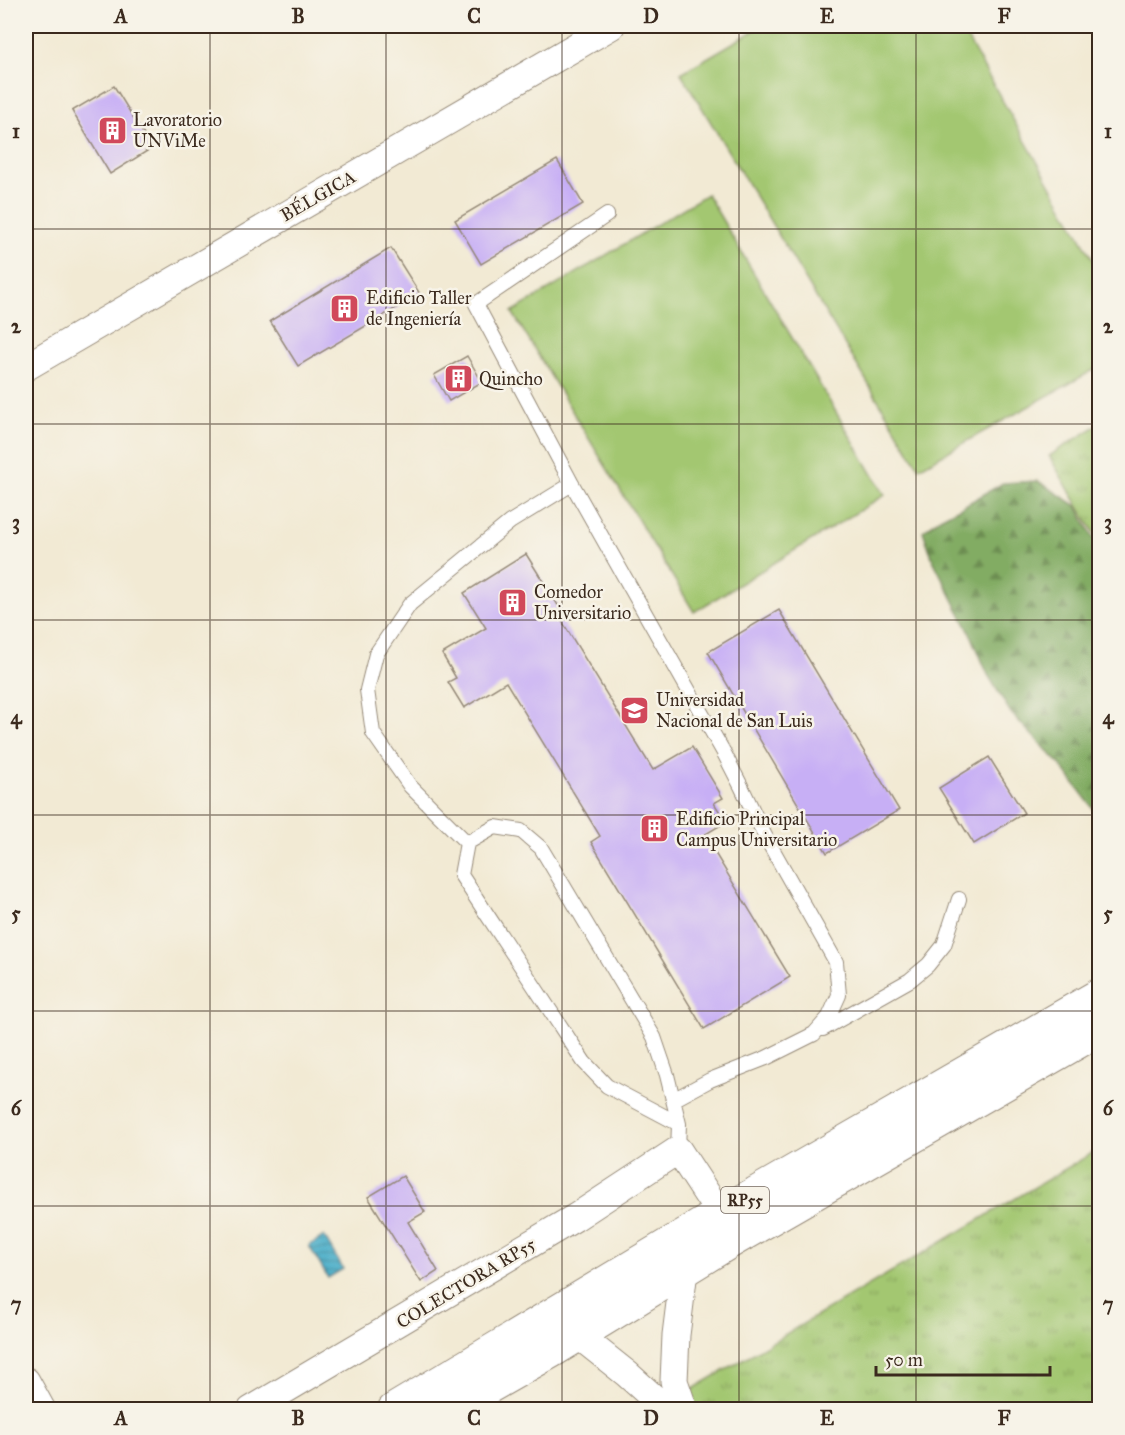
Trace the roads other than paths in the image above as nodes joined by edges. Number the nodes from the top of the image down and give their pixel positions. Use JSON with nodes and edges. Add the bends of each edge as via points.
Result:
{"nodes":[{"id":1,"x":611,"y":26,"type":"edge"},
{"id":2,"x":607,"y":215,"type":"dead end"},
{"id":3,"x":26,"y":367,"type":"edge"},
{"id":4,"x":572,"y":484,"type":"junction"},
{"id":5,"x":467,"y":843,"type":"junction"},
{"id":6,"x":959,"y":899,"type":"dead end"},
{"id":7,"x":1100,"y":995,"type":"edge"},
{"id":8,"x":1100,"y":1029,"type":"edge"},
{"id":9,"x":814,"y":1034,"type":"junction"},
{"id":10,"x":673,"y":1100,"type":"junction"},
{"id":11,"x":678,"y":1137,"type":"junction"},
{"id":12,"x":728,"y":1226,"type":"junction"},
{"id":13,"x":684,"y":1271,"type":"junction"},
{"id":14,"x":578,"y":1335,"type":"junction"},
{"id":15,"x":26,"y":1381,"type":"edge"},
{"id":16,"x":42,"y":1410,"type":"edge"},
{"id":17,"x":251,"y":1410,"type":"edge"},
{"id":18,"x":394,"y":1410,"type":"edge"},
{"id":19,"x":448,"y":1410,"type":"edge"},
{"id":20,"x":667,"y":1410,"type":"edge"},
{"id":21,"x":684,"y":1410,"type":"edge"}],
"edges":[{"from":1,"to":3,"type":"street","name":"BÉLGICA"},
{"from":2,"to":4,"type":"lane","via":[[476,304]]},
{"from":4,"to":5,"type":"lane","via":[[510,522],[410,604],[376,654],[367,690],[372,733],[410,786]]},
{"from":4,"to":9,"type":"lane","via":[[836,962],[839,995],[829,1017]]},
{"from":5,"to":10,"type":"lane","via":[[495,827],[521,831],[541,848],[654,1037]]},
{"from":5,"to":11,"type":"lane","via":[[461,875],[584,1062],[607,1086]]},
{"from":6,"to":9,"type":"lane","via":[[944,945],[928,965],[910,980]]},
{"from":7,"to":12,"type":"main road","number":"RP55"},
{"from":8,"to":12,"type":"main road","number":"RP55"},
{"from":9,"to":10,"type":"lane"},
{"from":10,"to":11,"type":"lane"},
{"from":11,"to":12,"type":"street"},
{"from":11,"to":17,"type":"street","name":"COLECTORA RP55","via":[[576,1217]]},
{"from":12,"to":13,"type":"main road","number":"RP55"},
{"from":12,"to":18,"type":"main road","number":"RP55"},
{"from":13,"to":14,"type":"main road","number":"RP55"},
{"from":13,"to":21,"type":"street","via":[[674,1381]]},
{"from":14,"to":19,"type":"main road","number":"RP55"},
{"from":14,"to":20,"type":"street"},
{"from":15,"to":16,"type":"street"}]}
